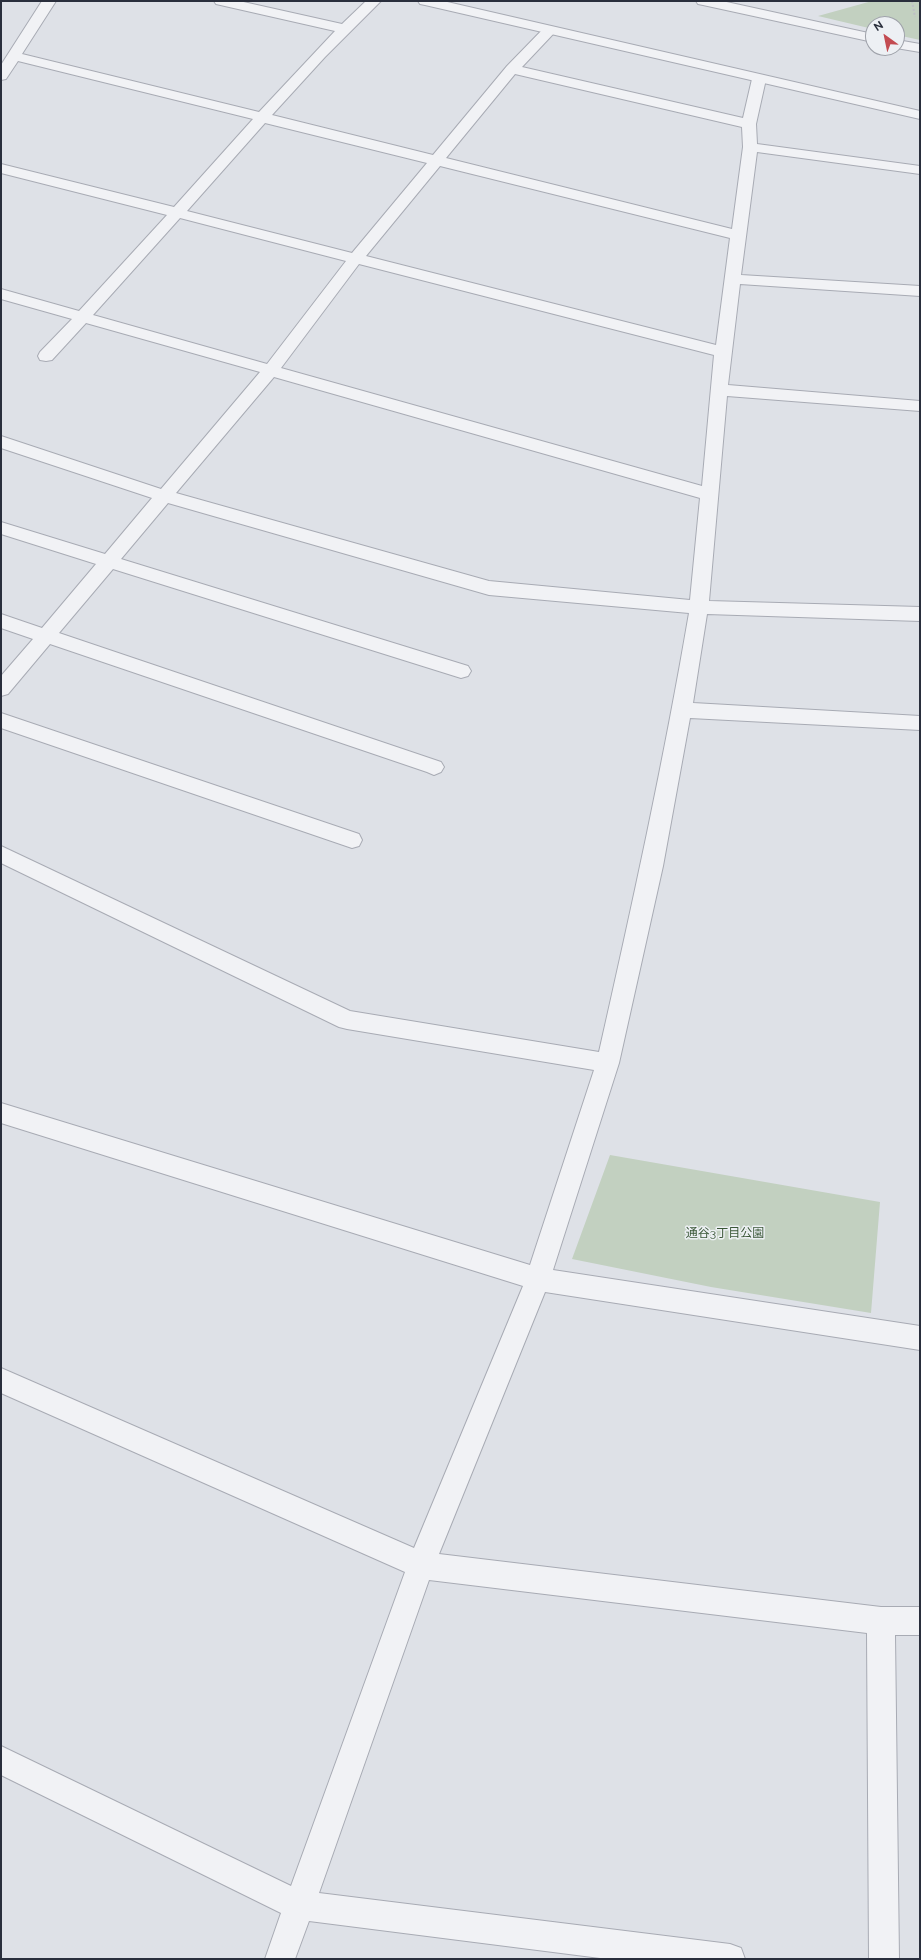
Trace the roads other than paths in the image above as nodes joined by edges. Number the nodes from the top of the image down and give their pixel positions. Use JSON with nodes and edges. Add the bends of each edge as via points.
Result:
{"nodes":[{"id":1,"x":49,"y":1,"type":"edge"},
{"id":2,"x":222,"y":1,"type":"edge"},
{"id":3,"x":374,"y":1,"type":"edge"},
{"id":4,"x":425,"y":1,"type":"edge"},
{"id":5,"x":703,"y":1,"type":"edge"},
{"id":6,"x":344,"y":29,"type":"junction"},
{"id":7,"x":549,"y":31,"type":"junction"},
{"id":8,"x":865,"y":36,"type":"edge"},
{"id":9,"x":905,"y":45,"type":"edge"},
{"id":10,"x":920,"y":48,"type":"edge"},
{"id":11,"x":14,"y":56,"type":"junction"},
{"id":12,"x":512,"y":69,"type":"junction"},
{"id":13,"x":1,"y":76,"type":"edge"},
{"id":14,"x":759,"y":79,"type":"junction"},
{"id":15,"x":920,"y":115,"type":"edge"},
{"id":16,"x":261,"y":118,"type":"junction"},
{"id":17,"x":749,"y":124,"type":"junction"},
{"id":18,"x":750,"y":147,"type":"junction"},
{"id":19,"x":436,"y":160,"type":"junction"},
{"id":20,"x":1,"y":168,"type":"edge"},
{"id":21,"x":920,"y":170,"type":"edge"},
{"id":22,"x":176,"y":214,"type":"junction"},
{"id":23,"x":738,"y":235,"type":"junction"},
{"id":24,"x":356,"y":258,"type":"junction"},
{"id":25,"x":733,"y":278,"type":"junction"},
{"id":26,"x":920,"y":291,"type":"edge"},
{"id":27,"x":1,"y":294,"type":"edge"},
{"id":28,"x":84,"y":317,"type":"junction"},
{"id":29,"x":723,"y":352,"type":"junction"},
{"id":30,"x":46,"y":356,"type":"dead end"},
{"id":31,"x":271,"y":370,"type":"junction"},
{"id":32,"x":719,"y":390,"type":"junction"},
{"id":33,"x":920,"y":406,"type":"edge"},
{"id":34,"x":1,"y":442,"type":"edge"},
{"id":35,"x":710,"y":494,"type":"junction"},
{"id":36,"x":164,"y":496,"type":"junction"},
{"id":37,"x":1,"y":528,"type":"edge"},
{"id":38,"x":109,"y":563,"type":"junction"},
{"id":39,"x":699,"y":607,"type":"junction"},
{"id":40,"x":920,"y":614,"type":"edge"},
{"id":41,"x":1,"y":621,"type":"edge"},
{"id":42,"x":47,"y":636,"type":"junction"},
{"id":43,"x":462,"y":671,"type":"dead end"},
{"id":44,"x":1,"y":689,"type":"edge"},
{"id":45,"x":682,"y":710,"type":"junction"},
{"id":46,"x":1,"y":720,"type":"edge"},
{"id":47,"x":920,"y":723,"type":"edge"},
{"id":48,"x":434,"y":767,"type":"dead end"},
{"id":49,"x":352,"y":840,"type":"dead end"},
{"id":50,"x":1,"y":854,"type":"edge"},
{"id":51,"x":608,"y":1063,"type":"junction"},
{"id":52,"x":1,"y":1113,"type":"edge"},
{"id":53,"x":538,"y":1279,"type":"junction"},
{"id":54,"x":920,"y":1338,"type":"edge"},
{"id":55,"x":1,"y":1380,"type":"edge"},
{"id":56,"x":421,"y":1565,"type":"junction"},
{"id":57,"x":881,"y":1621,"type":"junction"},
{"id":58,"x":920,"y":1621,"type":"edge"},
{"id":59,"x":1,"y":1760,"type":"edge"},
{"id":60,"x":298,"y":1904,"type":"junction"},
{"id":61,"x":280,"y":1959,"type":"edge"},
{"id":62,"x":730,"y":1959,"type":"edge"},
{"id":63,"x":884,"y":1959,"type":"edge"}],
"edges":[{"from":1,"to":11,"type":"street"},
{"from":2,"to":6,"type":"street"},
{"from":3,"to":6,"type":"street"},
{"from":4,"to":7,"type":"street"},
{"from":5,"to":8,"type":"street"},
{"from":6,"to":16,"type":"street"},
{"from":7,"to":12,"type":"street"},
{"from":7,"to":14,"type":"street"},
{"from":9,"to":10,"type":"street"},
{"from":11,"to":13,"type":"street"},
{"from":11,"to":16,"type":"street"},
{"from":12,"to":17,"type":"street"},
{"from":12,"to":19,"type":"street"},
{"from":14,"to":15,"type":"street"},
{"from":14,"to":17,"type":"street"},
{"from":16,"to":19,"type":"street"},
{"from":16,"to":22,"type":"street"},
{"from":17,"to":18,"type":"street"},
{"from":18,"to":21,"type":"street"},
{"from":18,"to":23,"type":"street"},
{"from":19,"to":23,"type":"street"},
{"from":19,"to":24,"type":"street"},
{"from":20,"to":22,"type":"street"},
{"from":22,"to":24,"type":"street"},
{"from":22,"to":28,"type":"street"},
{"from":23,"to":25,"type":"street"},
{"from":24,"to":29,"type":"street"},
{"from":24,"to":31,"type":"street"},
{"from":25,"to":26,"type":"street"},
{"from":25,"to":29,"type":"street"},
{"from":27,"to":28,"type":"street"},
{"from":28,"to":30,"type":"street"},
{"from":28,"to":31,"type":"street"},
{"from":29,"to":32,"type":"street"},
{"from":31,"to":35,"type":"street"},
{"from":31,"to":36,"type":"street"},
{"from":32,"to":33,"type":"street"},
{"from":32,"to":35,"type":"street"},
{"from":34,"to":36,"type":"street"},
{"from":35,"to":39,"type":"street"},
{"from":36,"to":38,"type":"street"},
{"from":36,"to":39,"type":"street","via":[[488,588]]},
{"from":37,"to":38,"type":"street"},
{"from":38,"to":42,"type":"street"},
{"from":38,"to":43,"type":"street"},
{"from":39,"to":40,"type":"street"},
{"from":39,"to":45,"type":"street"},
{"from":41,"to":42,"type":"street"},
{"from":42,"to":44,"type":"street"},
{"from":42,"to":48,"type":"street"},
{"from":45,"to":47,"type":"street"},
{"from":45,"to":51,"type":"street","via":[[652,866]]},
{"from":46,"to":49,"type":"street"},
{"from":50,"to":51,"type":"street","via":[[347,1020]]},
{"from":51,"to":53,"type":"street"},
{"from":52,"to":53,"type":"street"},
{"from":53,"to":54,"type":"street"},
{"from":53,"to":56,"type":"street"},
{"from":55,"to":56,"type":"street"},
{"from":56,"to":57,"type":"street"},
{"from":56,"to":60,"type":"street"},
{"from":57,"to":58,"type":"street"},
{"from":57,"to":63,"type":"street"},
{"from":59,"to":60,"type":"street"},
{"from":60,"to":61,"type":"street"},
{"from":60,"to":62,"type":"street"}]}
